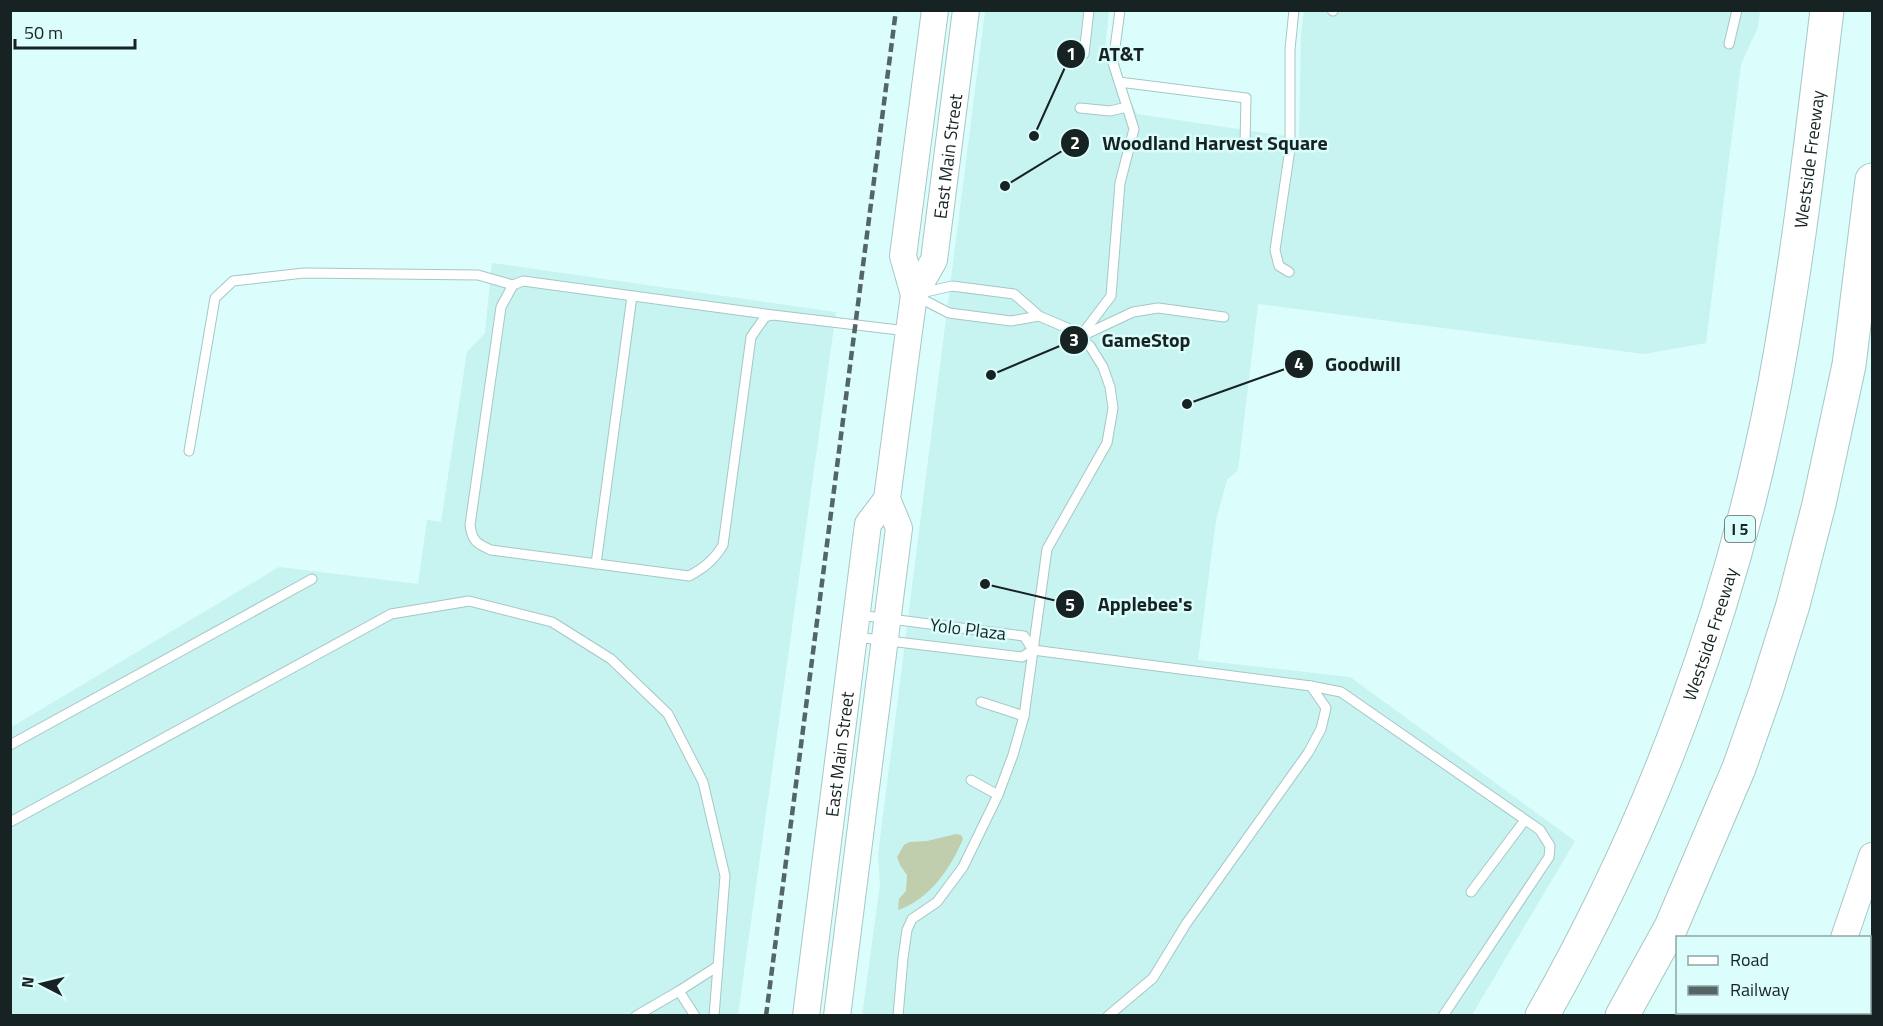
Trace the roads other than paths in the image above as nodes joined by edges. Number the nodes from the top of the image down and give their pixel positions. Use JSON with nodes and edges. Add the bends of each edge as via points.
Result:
{"nodes":[{"id":1,"x":934,"y":10,"type":"edge"},
{"id":2,"x":966,"y":10,"type":"edge"},
{"id":3,"x":1089,"y":10,"type":"edge"},
{"id":4,"x":1120,"y":10,"type":"edge"},
{"id":5,"x":1294,"y":10,"type":"edge"},
{"id":6,"x":1737,"y":10,"type":"edge"},
{"id":7,"x":1827,"y":10,"type":"edge"},
{"id":8,"x":1729,"y":44,"type":"dead end"},
{"id":9,"x":1084,"y":54,"type":"dead end"},
{"id":10,"x":1119,"y":82,"type":"junction"},
{"id":11,"x":1127,"y":107,"type":"junction"},
{"id":12,"x":1080,"y":108,"type":"dead end"},
{"id":13,"x":1245,"y":143,"type":"dead end"},
{"id":14,"x":1872,"y":180,"type":"edge"},
{"id":15,"x":1289,"y":272,"type":"dead end"},
{"id":16,"x":513,"y":285,"type":"junction"},
{"id":17,"x":914,"y":295,"type":"junction"},
{"id":18,"x":632,"y":296,"type":"junction"},
{"id":19,"x":773,"y":315,"type":"junction"},
{"id":20,"x":1039,"y":316,"type":"junction"},
{"id":21,"x":1224,"y":317,"type":"dead end"},
{"id":22,"x":909,"y":331,"type":"junction"},
{"id":23,"x":1080,"y":337,"type":"junction"},
{"id":24,"x":189,"y":451,"type":"dead end"},
{"id":25,"x":887,"y":499,"type":"junction"},
{"id":26,"x":596,"y":564,"type":"junction"},
{"id":27,"x":312,"y":579,"type":"dead end"},
{"id":28,"x":855,"y":626,"type":"junction"},
{"id":29,"x":886,"y":630,"type":"junction"},
{"id":30,"x":1033,"y":650,"type":"junction"},
{"id":31,"x":1311,"y":686,"type":"junction"},
{"id":32,"x":981,"y":702,"type":"dead end"},
{"id":33,"x":1024,"y":716,"type":"junction"},
{"id":34,"x":10,"y":745,"type":"edge"},
{"id":35,"x":971,"y":780,"type":"dead end"},
{"id":36,"x":998,"y":795,"type":"junction"},
{"id":37,"x":1525,"y":820,"type":"junction"},
{"id":38,"x":10,"y":822,"type":"edge"},
{"id":39,"x":1872,"y":856,"type":"edge"},
{"id":40,"x":1470,"y":892,"type":"dead end"},
{"id":41,"x":1671,"y":927,"type":"junction"},
{"id":42,"x":1845,"y":936,"type":"edge"},
{"id":43,"x":718,"y":966,"type":"junction"},
{"id":44,"x":679,"y":991,"type":"junction"},
{"id":45,"x":636,"y":1016,"type":"edge"},
{"id":46,"x":695,"y":1016,"type":"edge"},
{"id":47,"x":714,"y":1016,"type":"edge"},
{"id":48,"x":806,"y":1016,"type":"edge"},
{"id":49,"x":837,"y":1016,"type":"edge"},
{"id":50,"x":897,"y":1016,"type":"edge"},
{"id":51,"x":1108,"y":1016,"type":"edge"},
{"id":52,"x":1443,"y":1016,"type":"edge"},
{"id":53,"x":1542,"y":1016,"type":"edge"},
{"id":54,"x":1622,"y":1016,"type":"edge"},
{"id":55,"x":1628,"y":1016,"type":"edge"}],
"edges":[{"from":1,"to":17,"type":"main road","name":"East Main Street","via":[[903,256]]},
{"from":2,"to":17,"type":"main road","name":"East Main Street","via":[[934,260]]},
{"from":3,"to":9,"type":"lane"},
{"from":4,"to":10,"type":"lane","via":[[1113,63]]},
{"from":5,"to":15,"type":"lane","via":[[1290,149],[1275,250],[1279,266]]},
{"from":6,"to":8,"type":"lane"},
{"from":7,"to":53,"type":"highway","name":"Westside Freeway","number":"I 5","via":[[1793,281],[1774,385],[1725,587],[1695,686],[1655,785],[1566,974]]},
{"from":10,"to":11,"type":"lane"},
{"from":10,"to":13,"type":"lane","via":[[1246,98]]},
{"from":11,"to":12,"type":"lane","via":[[1110,111]]},
{"from":11,"to":23,"type":"lane","via":[[1134,129],[1120,183],[1111,296]]},
{"from":14,"to":41,"type":"highway","via":[[1849,366],[1820,504],[1793,604],[1739,768]]},
{"from":16,"to":18,"type":"lane","via":[[523,281]]},
{"from":16,"to":24,"type":"lane","via":[[478,274],[304,273],[233,280],[215,298]]},
{"from":16,"to":26,"type":"lane","via":[[501,307],[471,538],[491,550]]},
{"from":17,"to":20,"type":"lane","via":[[949,313],[1011,321]]},
{"from":17,"to":20,"type":"lane","via":[[952,286],[1014,294]]},
{"from":17,"to":22,"type":"main road","name":"East Main Street"},
{"from":18,"to":19,"type":"lane"},
{"from":18,"to":26,"type":"lane"},
{"from":19,"to":22,"type":"lane"},
{"from":19,"to":26,"type":"lane","via":[[765,317],[751,337],[723,545],[715,558],[689,576]]},
{"from":20,"to":23,"type":"lane"},
{"from":21,"to":23,"type":"lane","via":[[1158,308],[1133,312]]},
{"from":22,"to":25,"type":"main road","name":"East Main Street"},
{"from":23,"to":30,"type":"lane","via":[[1103,367],[1110,387],[1111,427],[1106,446],[1047,549]]},
{"from":25,"to":28,"type":"main road","name":"East Main Street","via":[[868,524]]},
{"from":25,"to":29,"type":"main road","name":"East Main Street","via":[[899,528]]},
{"from":27,"to":34,"type":"lane"},
{"from":28,"to":29,"type":"lane","name":"Yolo Plaza"},
{"from":28,"to":29,"type":"lane","name":"Yolo Plaza"},
{"from":28,"to":48,"type":"main road","name":"East Main Street"},
{"from":29,"to":30,"type":"lane","name":"Yolo Plaza","via":[[1022,657]]},
{"from":29,"to":30,"type":"lane","name":"Yolo Plaza","via":[[1024,636]]},
{"from":29,"to":49,"type":"main road","name":"East Main Street"},
{"from":30,"to":31,"type":"lane"},
{"from":30,"to":33,"type":"lane"},
{"from":31,"to":37,"type":"lane","via":[[1341,692],[1357,702]]},
{"from":31,"to":51,"type":"lane","via":[[1326,708],[1321,729],[1308,753],[1186,924],[1153,978]]},
{"from":32,"to":33,"type":"lane"},
{"from":33,"to":36,"type":"lane"},
{"from":35,"to":36,"type":"lane"},
{"from":36,"to":50,"type":"lane","via":[[963,867],[937,902],[912,919]]},
{"from":37,"to":40,"type":"lane"},
{"from":37,"to":52,"type":"lane","via":[[1540,830],[1550,846],[1549,857]]},
{"from":38,"to":43,"type":"lane","via":[[391,614],[469,602],[552,622],[611,659],[668,714],[703,782],[725,876]]},
{"from":39,"to":42,"type":"main road"},
{"from":41,"to":54,"type":"highway"},
{"from":41,"to":55,"type":"highway"},
{"from":43,"to":44,"type":"lane"},
{"from":43,"to":47,"type":"lane"},
{"from":44,"to":45,"type":"lane"},
{"from":44,"to":46,"type":"lane"}]}
